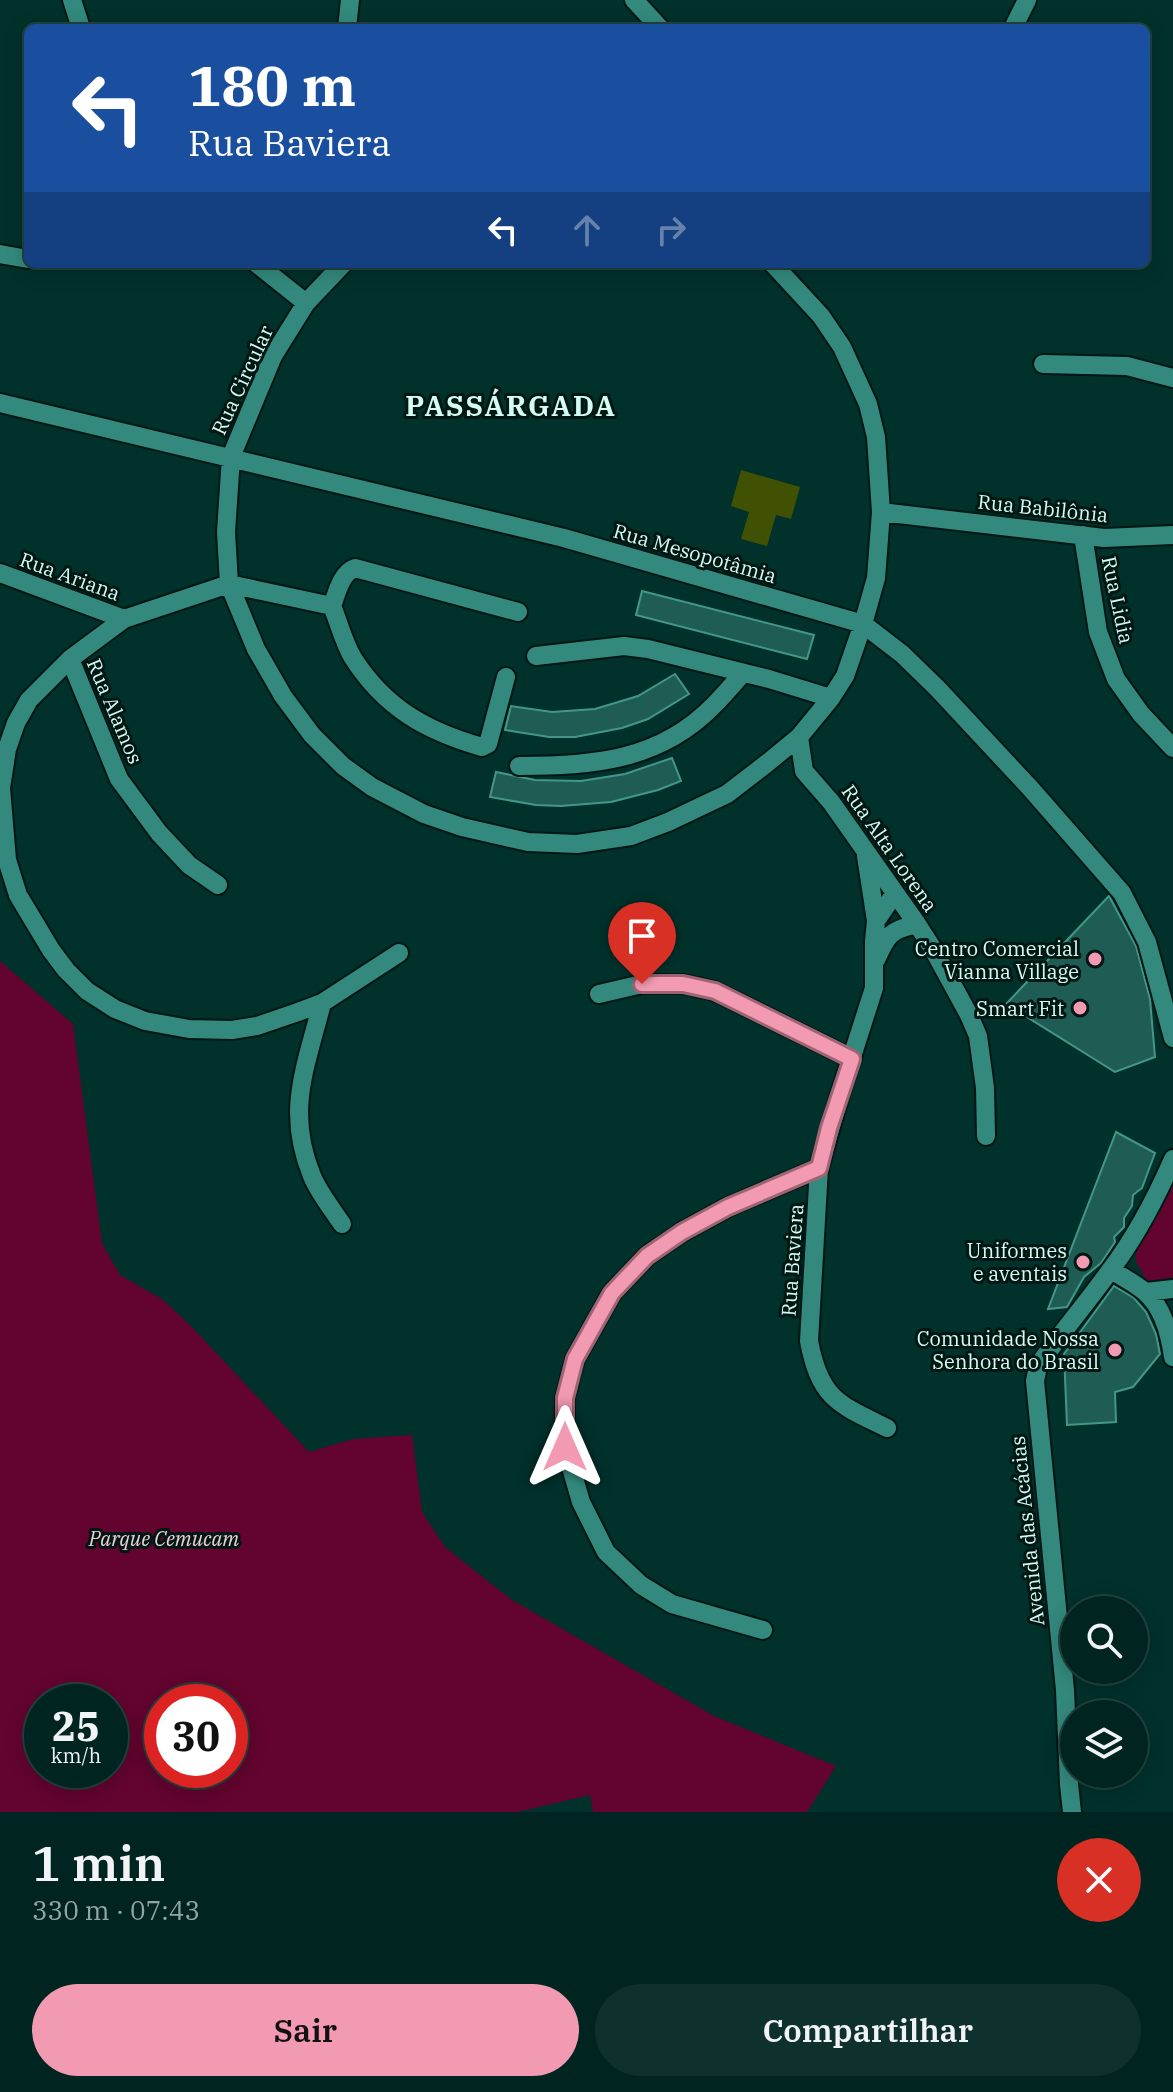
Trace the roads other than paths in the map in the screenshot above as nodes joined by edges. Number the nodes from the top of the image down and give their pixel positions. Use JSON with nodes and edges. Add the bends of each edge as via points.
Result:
{"nodes":[{"id":1,"x":72,"y":0,"type":"edge"},
{"id":2,"x":350,"y":0,"type":"edge"},
{"id":3,"x":634,"y":0,"type":"edge"},
{"id":4,"x":1027,"y":0,"type":"edge"},
{"id":5,"x":80,"y":24,"type":"edge"},
{"id":6,"x":347,"y":24,"type":"edge"},
{"id":7,"x":656,"y":24,"type":"edge"},
{"id":8,"x":1015,"y":24,"type":"edge"},
{"id":9,"x":0,"y":254,"type":"edge"},
{"id":10,"x":24,"y":258,"type":"edge"},
{"id":11,"x":262,"y":268,"type":"edge"},
{"id":12,"x":339,"y":268,"type":"edge"},
{"id":13,"x":777,"y":268,"type":"edge"},
{"id":14,"x":306,"y":303,"type":"junction"},
{"id":15,"x":1043,"y":364,"type":"dead end"},
{"id":16,"x":1173,"y":378,"type":"edge"},
{"id":17,"x":0,"y":403,"type":"edge"},
{"id":18,"x":231,"y":457,"type":"junction"},
{"id":19,"x":881,"y":512,"type":"junction"},
{"id":20,"x":1083,"y":535,"type":"junction"},
{"id":21,"x":1173,"y":535,"type":"edge"},
{"id":22,"x":0,"y":573,"type":"edge"},
{"id":23,"x":229,"y":584,"type":"junction"},
{"id":24,"x":332,"y":606,"type":"junction"},
{"id":25,"x":518,"y":612,"type":"dead end"},
{"id":26,"x":124,"y":619,"type":"junction"},
{"id":27,"x":863,"y":624,"type":"junction"},
{"id":28,"x":536,"y":656,"type":"dead end"},
{"id":29,"x":70,"y":659,"type":"junction"},
{"id":30,"x":743,"y":673,"type":"junction"},
{"id":31,"x":506,"y":677,"type":"dead end"},
{"id":32,"x":831,"y":698,"type":"junction"},
{"id":33,"x":799,"y":737,"type":"junction"},
{"id":34,"x":1173,"y":748,"type":"edge"},
{"id":35,"x":766,"y":764,"type":"junction"},
{"id":36,"x":519,"y":766,"type":"dead end"},
{"id":37,"x":2,"y":768,"type":"edge"},
{"id":38,"x":804,"y":771,"type":"junction"},
{"id":39,"x":1,"y":808,"type":"edge"},
{"id":40,"x":865,"y":849,"type":"junction"},
{"id":41,"x":218,"y":885,"type":"dead end"},
{"id":42,"x":895,"y":893,"type":"junction"},
{"id":43,"x":876,"y":921,"type":"junction"},
{"id":44,"x":917,"y":924,"type":"junction"},
{"id":45,"x":399,"y":953,"type":"dead end"},
{"id":46,"x":875,"y":962,"type":"junction"},
{"id":47,"x":599,"y":994,"type":"dead end"},
{"id":48,"x":322,"y":1003,"type":"junction"},
{"id":49,"x":1173,"y":1038,"type":"edge"},
{"id":50,"x":852,"y":1059,"type":"junction"},
{"id":51,"x":986,"y":1136,"type":"dead end"},
{"id":52,"x":1173,"y":1159,"type":"edge"},
{"id":53,"x":819,"y":1168,"type":"junction"},
{"id":54,"x":342,"y":1224,"type":"dead end"},
{"id":55,"x":1111,"y":1270,"type":"junction"},
{"id":56,"x":1173,"y":1289,"type":"edge"},
{"id":57,"x":1146,"y":1292,"type":"junction"},
{"id":58,"x":1173,"y":1357,"type":"edge"},
{"id":59,"x":887,"y":1428,"type":"dead end"},
{"id":60,"x":763,"y":1630,"type":"dead end"},
{"id":61,"x":1072,"y":1812,"type":"edge"}],
"edges":[{"from":1,"to":5,"type":"street"},
{"from":2,"to":6,"type":"street"},
{"from":3,"to":7,"type":"street"},
{"from":4,"to":8,"type":"street"},
{"from":9,"to":10,"type":"street"},
{"from":11,"to":14,"type":"street"},
{"from":12,"to":14,"type":"street","name":"Rua Circular"},
{"from":13,"to":19,"type":"street","name":"Rua Circular","via":[[842,347],[868,404]]},
{"from":14,"to":18,"type":"street","name":"Rua Circular","via":[[273,356]]},
{"from":15,"to":16,"type":"street","via":[[1127,366]]},
{"from":17,"to":18,"type":"street","name":"Rua Mesopotâmia"},
{"from":18,"to":23,"type":"street","name":"Rua Circular"},
{"from":18,"to":27,"type":"street","name":"Rua Mesopotâmia","via":[[564,538]]},
{"from":19,"to":20,"type":"street","name":"Rua Babilônia"},
{"from":19,"to":27,"type":"street","name":"Rua Circular","via":[[876,578]]},
{"from":20,"to":21,"type":"street","name":"Rua Babilônia"},
{"from":20,"to":34,"type":"street","name":"Rua Lidia","via":[[1098,632],[1116,679]]},
{"from":22,"to":26,"type":"street","name":"Rua Ariana"},
{"from":23,"to":24,"type":"street"},
{"from":23,"to":26,"type":"street"},
{"from":23,"to":35,"type":"street","name":"Rua Circular","via":[[256,649],[312,735],[372,787],[462,827],[528,842],[577,844],[631,836],[727,794]]},
{"from":24,"to":25,"type":"street","via":[[344,575],[355,568]]},
{"from":24,"to":31,"type":"street","via":[[352,655],[377,690],[420,724],[460,741],[488,744]]},
{"from":26,"to":29,"type":"street"},
{"from":27,"to":32,"type":"street","name":"Rua Circular","via":[[845,676]]},
{"from":27,"to":49,"type":"street","name":"Rua Mesopotâmia","via":[[937,688],[1122,893],[1147,942]]},
{"from":28,"to":30,"type":"street","via":[[624,646]]},
{"from":29,"to":37,"type":"street","via":[[29,700]]},
{"from":29,"to":41,"type":"street","name":"Rua Alamos","via":[[119,779],[159,833],[189,865]]},
{"from":30,"to":32,"type":"street"},
{"from":30,"to":36,"type":"street","via":[[713,707],[658,745],[572,766]]},
{"from":32,"to":33,"type":"street","name":"Rua Circular"},
{"from":33,"to":35,"type":"street","name":"Rua Circular"},
{"from":33,"to":38,"type":"street"},
{"from":35,"to":38,"type":"street"},
{"from":37,"to":39,"type":"street"},
{"from":38,"to":40,"type":"street","name":"Rua Alta Lorena"},
{"from":39,"to":48,"type":"street","via":[[7,860],[18,895],[66,970],[115,1009],[189,1029],[232,1030]]},
{"from":40,"to":42,"type":"street","name":"Rua Alta Lorena"},
{"from":40,"to":43,"type":"street","name":"Rua Baviera"},
{"from":42,"to":43,"type":"street"},
{"from":42,"to":44,"type":"street","name":"Rua Alta Lorena"},
{"from":43,"to":46,"type":"street","name":"Rua Baviera"},
{"from":44,"to":46,"type":"street","via":[[892,932]]},
{"from":44,"to":51,"type":"street","name":"Rua Alta Lorena","via":[[978,1036]]},
{"from":45,"to":48,"type":"street"},
{"from":46,"to":50,"type":"street","name":"Rua Baviera","via":[[874,988]]},
{"from":47,"to":50,"type":"street","via":[[642,984],[715,991]]},
{"from":48,"to":54,"type":"street","via":[[297,1117],[312,1176]]},
{"from":50,"to":53,"type":"street","name":"Rua Baviera"},
{"from":52,"to":55,"type":"street","name":"Avenida das Acácias"},
{"from":53,"to":59,"type":"street","name":"Rua Baviera","via":[[809,1341],[813,1365],[823,1387],[845,1408]]},
{"from":53,"to":60,"type":"street","via":[[728,1207],[647,1256],[612,1293],[575,1359],[565,1398],[565,1447],[581,1502],[606,1552],[641,1585],[672,1604]]},
{"from":55,"to":57,"type":"street"},
{"from":55,"to":61,"type":"street","name":"Avenida das Acácias","via":[[1046,1354],[1035,1381]]},
{"from":56,"to":57,"type":"street"},
{"from":57,"to":58,"type":"street","via":[[1166,1325]]}]}
